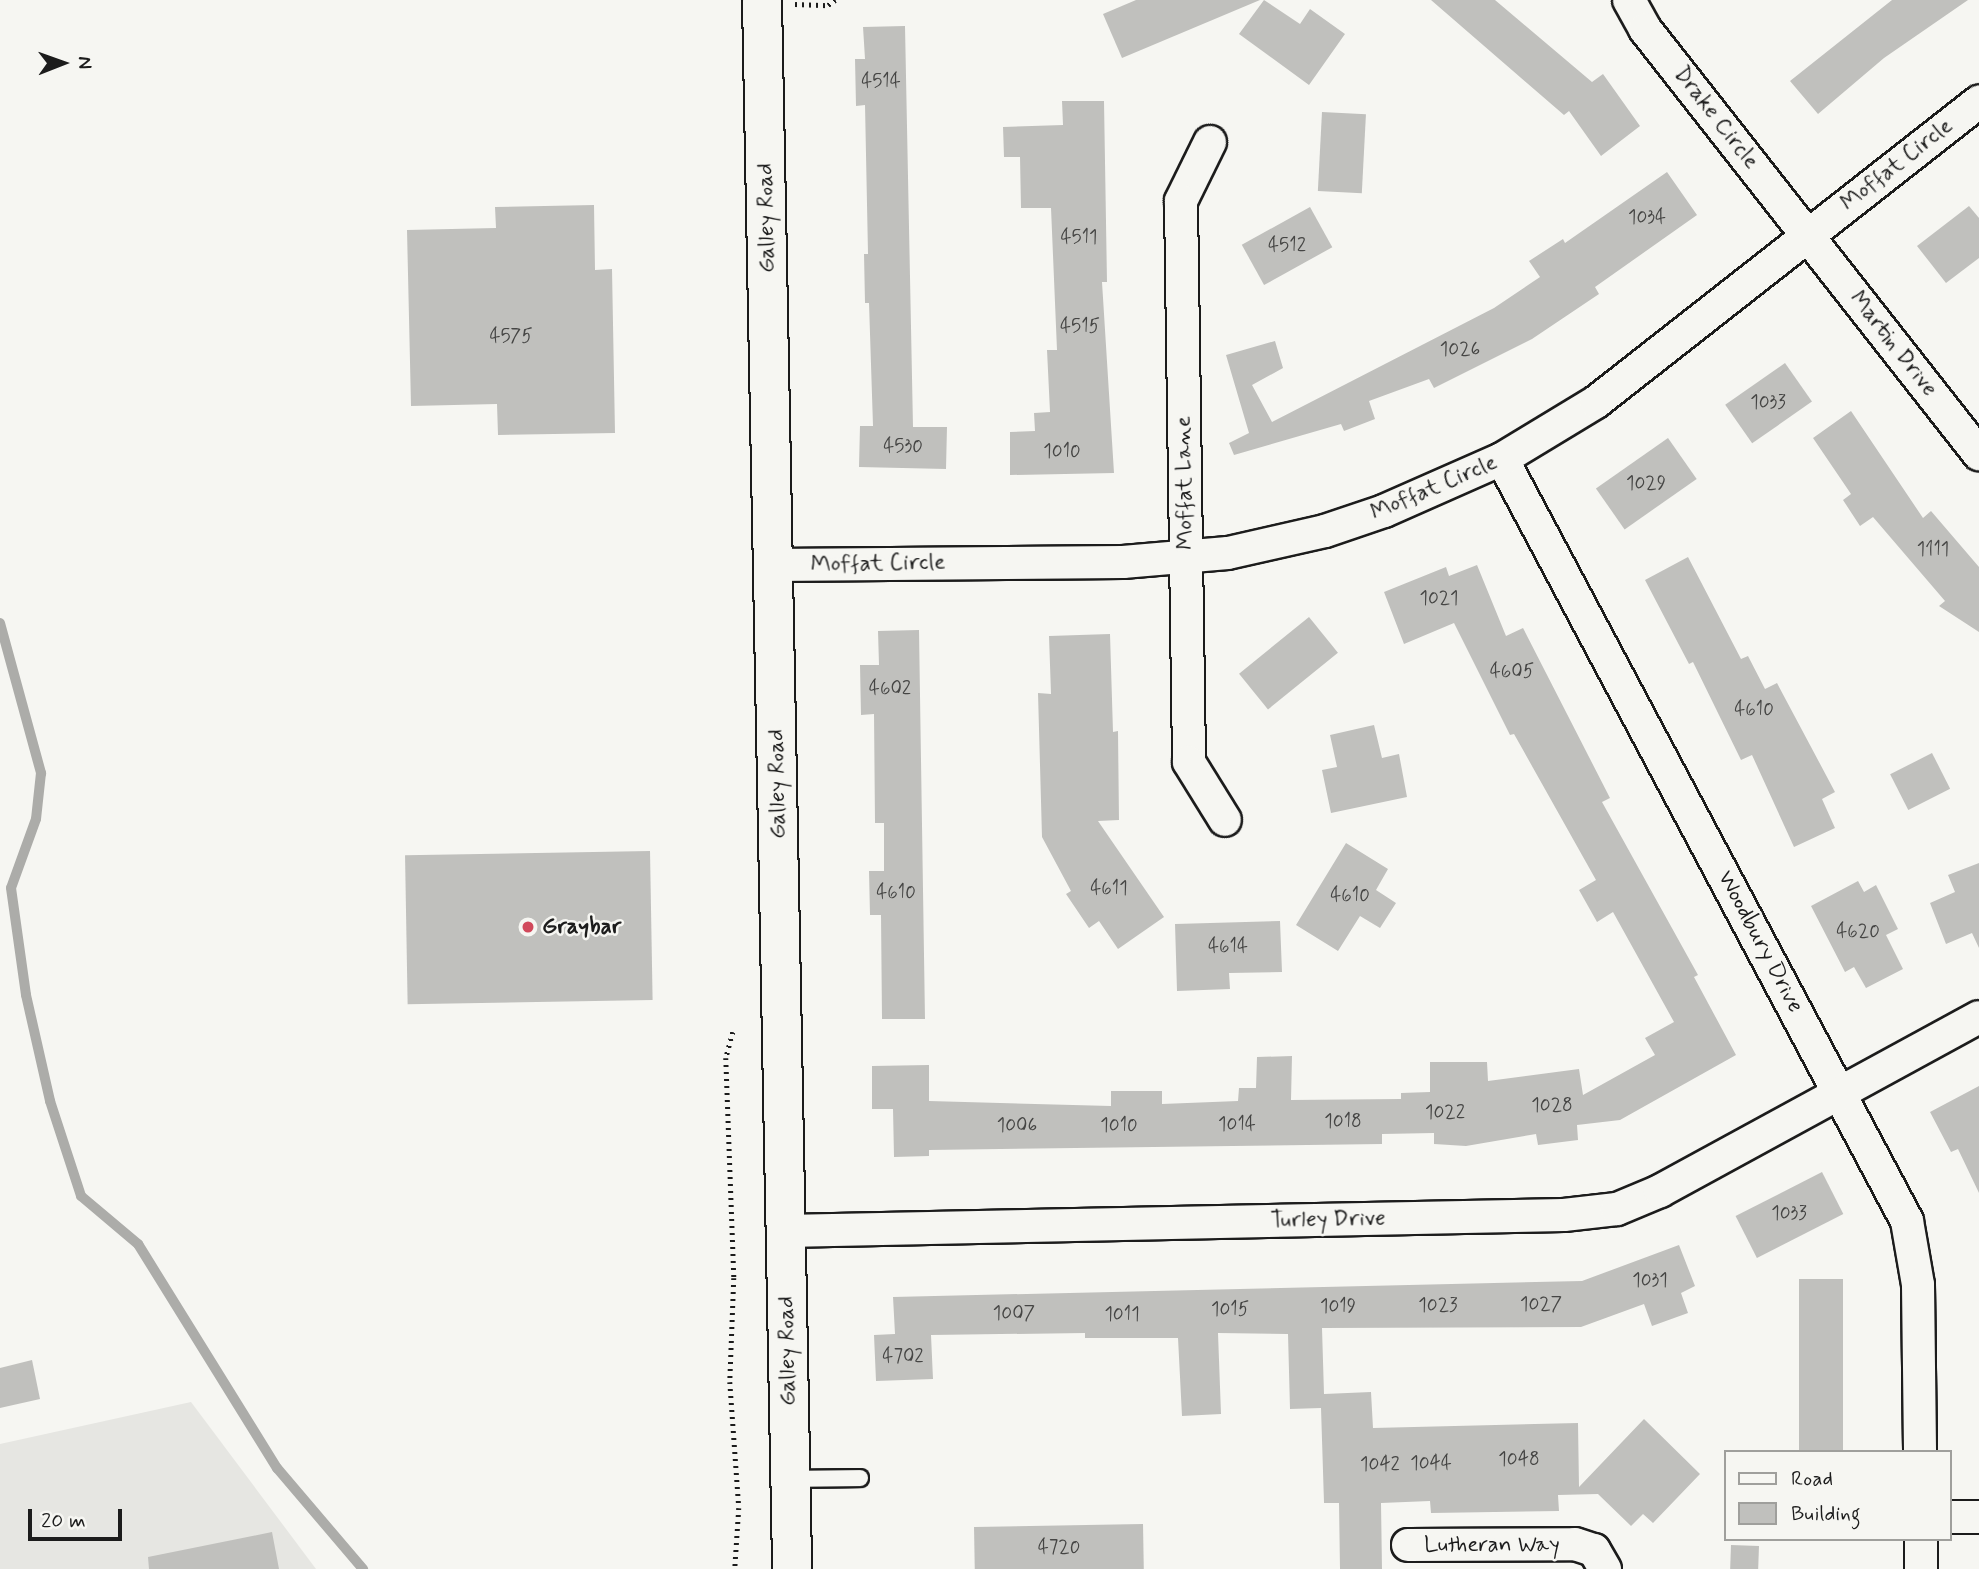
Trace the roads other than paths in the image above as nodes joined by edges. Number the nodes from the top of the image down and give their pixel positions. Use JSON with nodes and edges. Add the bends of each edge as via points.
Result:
{"nodes":[{"id":1,"x":1629,"y":0,"type":"edge"},
{"id":2,"x":762,"y":2,"type":"edge"},
{"id":3,"x":1979,"y":102,"type":"edge"},
{"id":4,"x":1210,"y":142,"type":"dead end"},
{"id":5,"x":1808,"y":234,"type":"junction"},
{"id":6,"x":1979,"y":454,"type":"edge"},
{"id":7,"x":1502,"y":459,"type":"junction"},
{"id":8,"x":1186,"y":555,"type":"junction"},
{"id":9,"x":774,"y":565,"type":"junction"},
{"id":10,"x":1224,"y":820,"type":"dead end"},
{"id":11,"x":1979,"y":1017,"type":"edge"},
{"id":12,"x":1840,"y":1091,"type":"junction"},
{"id":13,"x":785,"y":1231,"type":"junction"},
{"id":14,"x":1920,"y":1450,"type":"edge"},
{"id":15,"x":860,"y":1478,"type":"dead end"},
{"id":16,"x":790,"y":1479,"type":"junction"},
{"id":17,"x":1951,"y":1517,"type":"edge"},
{"id":18,"x":1979,"y":1517,"type":"edge"},
{"id":19,"x":1921,"y":1541,"type":"edge"},
{"id":20,"x":1408,"y":1545,"type":"dead end"},
{"id":21,"x":792,"y":1569,"type":"edge"},
{"id":22,"x":1605,"y":1569,"type":"edge"},
{"id":23,"x":1922,"y":1569,"type":"edge"}],
"edges":[{"from":1,"to":5,"type":"street","name":"Drake Circle","via":[[1645,29]]},
{"from":2,"to":9,"type":"main road","name":"Galley Road"},
{"from":3,"to":5,"type":"street","name":"Moffat Circle"},
{"from":4,"to":8,"type":"street","name":"Moffat Lane","via":[[1181,201]]},
{"from":5,"to":6,"type":"street","name":"Martin Drive"},
{"from":5,"to":7,"type":"street","name":"Moffat Circle","via":[[1596,402]]},
{"from":7,"to":8,"type":"street","name":"Moffat Circle","via":[[1443,488],[1325,531],[1228,553]]},
{"from":7,"to":12,"type":"street","name":"Woodbury Drive"},
{"from":8,"to":9,"type":"street","name":"Moffat Circle","via":[[1123,562]]},
{"from":8,"to":10,"type":"street","name":"Moffat Lane","via":[[1189,762]]},
{"from":9,"to":13,"type":"main road","name":"Galley Road"},
{"from":11,"to":12,"type":"street","name":"Turley Drive"},
{"from":12,"to":13,"type":"street","name":"Turley Drive","via":[[1660,1191],[1617,1209],[1564,1215]]},
{"from":12,"to":14,"type":"street","name":"Woodbury Drive","via":[[1907,1221],[1915,1253]]},
{"from":13,"to":16,"type":"main road","name":"Galley Road"},
{"from":15,"to":16,"type":"lane"},
{"from":16,"to":21,"type":"main road","name":"Galley Road"},
{"from":17,"to":18,"type":"street"},
{"from":19,"to":23,"type":"street"},
{"from":20,"to":22,"type":"street","name":"Lutheran Way","via":[[1576,1544],[1594,1550]]}]}
